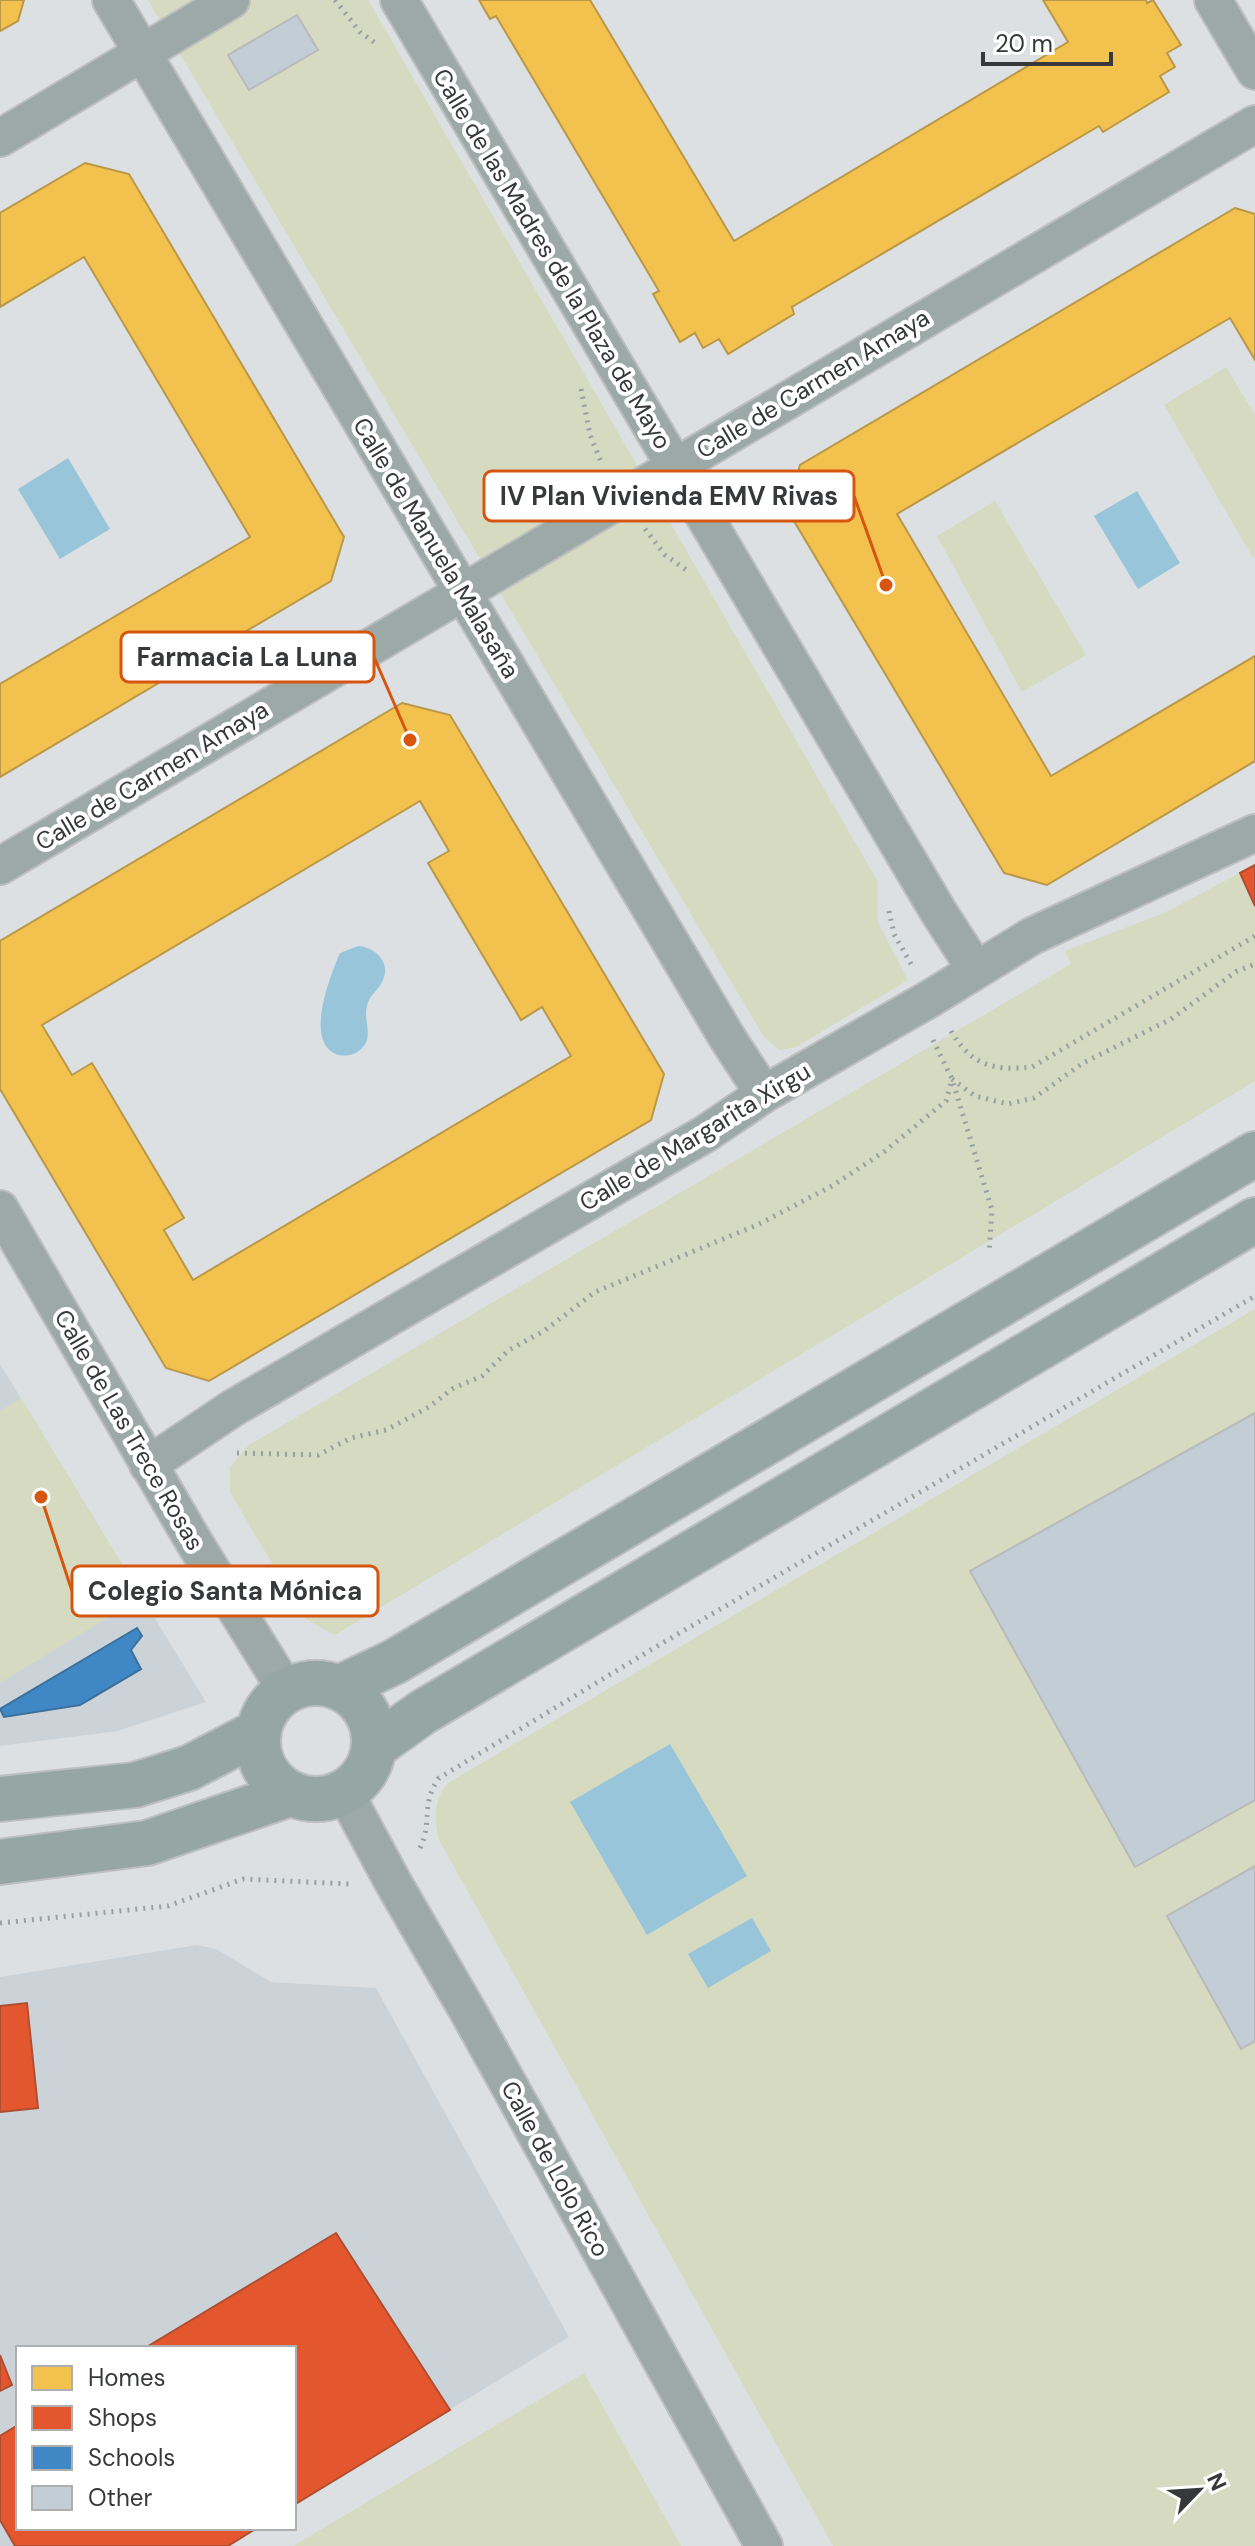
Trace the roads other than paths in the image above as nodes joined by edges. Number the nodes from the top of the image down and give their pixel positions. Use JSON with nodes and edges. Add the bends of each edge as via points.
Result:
{"nodes":[{"id":1,"x":111,"y":0,"type":"edge"},
{"id":2,"x":231,"y":0,"type":"edge"},
{"id":3,"x":399,"y":0,"type":"edge"},
{"id":4,"x":1213,"y":0,"type":"edge"},
{"id":5,"x":143,"y":53,"type":"junction"},
{"id":6,"x":1255,"y":71,"type":"edge"},
{"id":7,"x":1255,"y":124,"type":"edge"},
{"id":8,"x":0,"y":138,"type":"edge"},
{"id":9,"x":674,"y":466,"type":"junction"},
{"id":10,"x":462,"y":592,"type":"junction"},
{"id":11,"x":1255,"y":833,"type":"edge"},
{"id":12,"x":0,"y":866,"type":"edge"},
{"id":13,"x":976,"y":970,"type":"junction"},
{"id":14,"x":764,"y":1094,"type":"junction"},
{"id":15,"x":1255,"y":1154,"type":"edge"},
{"id":16,"x":0,"y":1209,"type":"edge"},
{"id":17,"x":1255,"y":1220,"type":"edge"},
{"id":18,"x":148,"y":1465,"type":"junction"},
{"id":19,"x":339,"y":1688,"type":"junction"},
{"id":20,"x":286,"y":1690,"type":"junction"},
{"id":21,"x":258,"y":1732,"type":"junction"},
{"id":22,"x":374,"y":1747,"type":"junction"},
{"id":23,"x":345,"y":1793,"type":"junction"},
{"id":24,"x":290,"y":1794,"type":"junction"},
{"id":25,"x":0,"y":1799,"type":"edge"},
{"id":26,"x":0,"y":1862,"type":"edge"},
{"id":27,"x":764,"y":2546,"type":"edge"}],
"edges":[{"from":1,"to":5,"type":"street","name":"Calle de Manuela Malasaña"},
{"from":2,"to":5,"type":"street"},
{"from":3,"to":9,"type":"street","name":"Calle de las Madres de la Plaza de Mayo"},
{"from":4,"to":6,"type":"street"},
{"from":5,"to":8,"type":"street"},
{"from":5,"to":10,"type":"street","name":"Calle de Manuela Malasaña"},
{"from":7,"to":9,"type":"street","name":"Calle de Carmen Amaya"},
{"from":9,"to":10,"type":"street","name":"Calle de Carmen Amaya"},
{"from":9,"to":13,"type":"street","name":"Calle de las Madres de la Plaza de Mayo"},
{"from":10,"to":12,"type":"street","name":"Calle de Carmen Amaya"},
{"from":10,"to":14,"type":"street","name":"Calle de Manuela Malasaña"},
{"from":11,"to":13,"type":"street","name":"Calle de Margarita Xirgu","via":[[1032,936]]},
{"from":13,"to":14,"type":"street","name":"Calle de Margarita Xirgu"},
{"from":14,"to":18,"type":"street","name":"Calle de Margarita Xirgu","via":[[705,1134],[233,1408]]},
{"from":15,"to":19,"type":"street","via":[[394,1662]]},
{"from":16,"to":18,"type":"street","name":"Calle de Las Trece Rosas"},
{"from":17,"to":22,"type":"street","via":[[450,1696]]},
{"from":18,"to":20,"type":"street","name":"Calle de Las Trece Rosas"},
{"from":19,"to":20,"type":"street","via":[[322,1683]]},
{"from":19,"to":22,"type":"street","via":[[366,1712]]},
{"from":20,"to":21,"type":"street","via":[[263,1716]]},
{"from":21,"to":24,"type":"street","via":[[264,1768]]},
{"from":21,"to":25,"type":"street","via":[[189,1768],[135,1785]]},
{"from":22,"to":23,"type":"street","via":[[359,1781]]},
{"from":23,"to":24,"type":"street","via":[[308,1800]]},
{"from":23,"to":27,"type":"street","name":"Calle de Lolo Rico"},
{"from":24,"to":26,"type":"street","via":[[147,1843]]}]}
